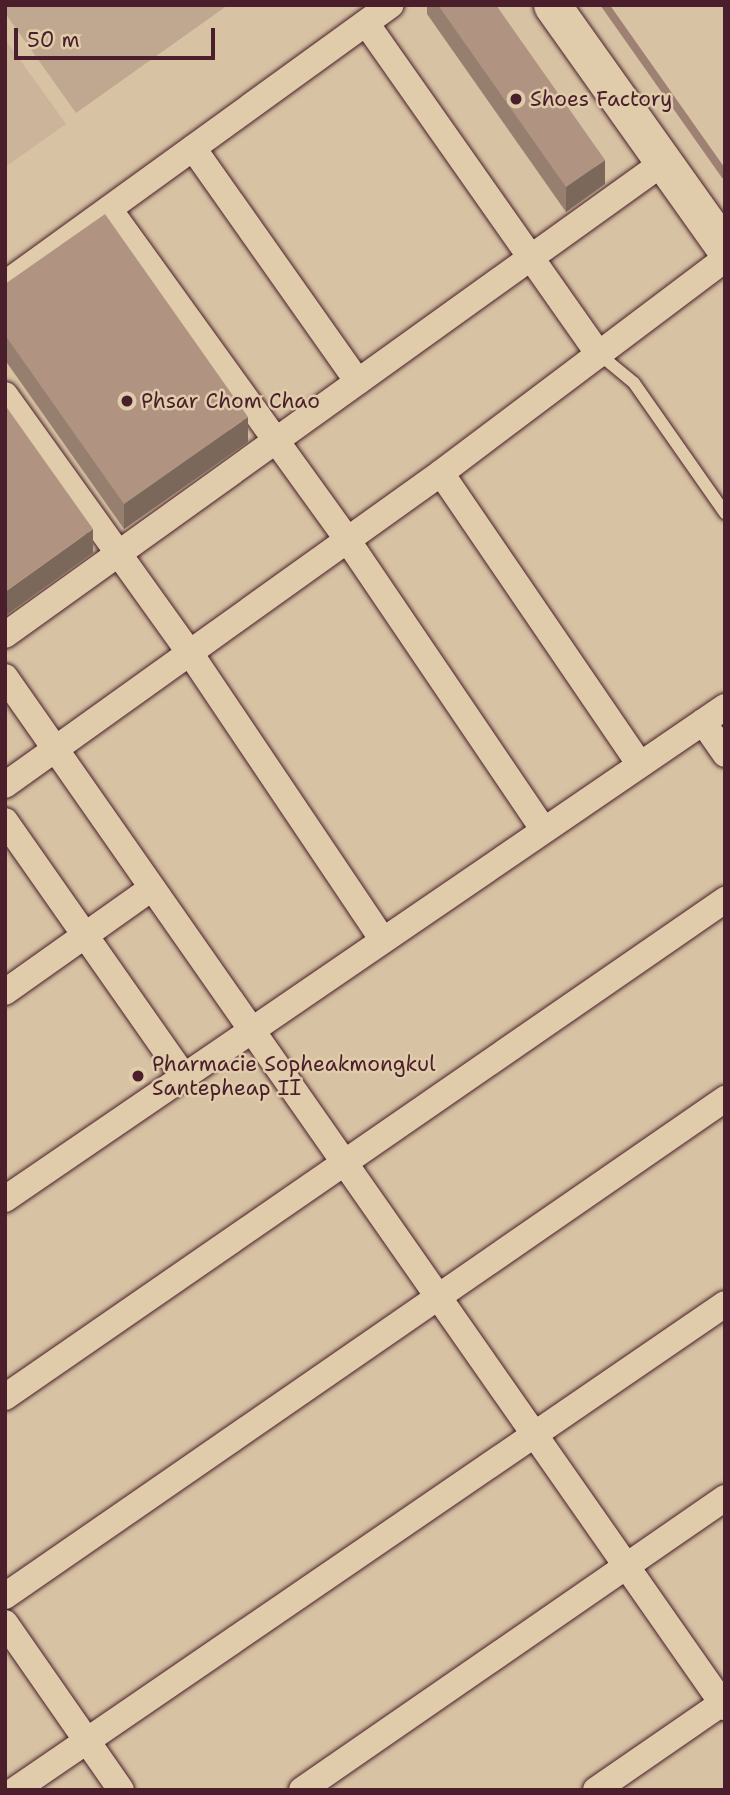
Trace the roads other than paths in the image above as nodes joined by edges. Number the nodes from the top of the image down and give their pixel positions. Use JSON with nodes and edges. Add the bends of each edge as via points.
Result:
{"nodes":[{"id":1,"x":391,"y":5,"type":"edge"},
{"id":2,"x":552,"y":5,"type":"edge"},
{"id":3,"x":366,"y":23,"type":"junction"},
{"id":4,"x":193,"y":148,"type":"junction"},
{"id":5,"x":664,"y":162,"type":"junction"},
{"id":6,"x":109,"y":209,"type":"junction"},
{"id":7,"x":725,"y":248,"type":"edge"},
{"id":8,"x":531,"y":258,"type":"junction"},
{"id":9,"x":725,"y":259,"type":"edge"},
{"id":10,"x":5,"y":284,"type":"edge"},
{"id":11,"x":599,"y":354,"type":"junction"},
{"id":12,"x":358,"y":382,"type":"junction"},
{"id":13,"x":5,"y":395,"type":"edge"},
{"id":14,"x":276,"y":441,"type":"junction"},
{"id":15,"x":441,"y":473,"type":"junction"},
{"id":16,"x":725,"y":513,"type":"edge"},
{"id":17,"x":346,"y":538,"type":"junction"},
{"id":18,"x":119,"y":553,"type":"junction"},
{"id":19,"x":5,"y":635,"type":"edge"},
{"id":20,"x":190,"y":653,"type":"junction"},
{"id":21,"x":5,"y":677,"type":"edge"},
{"id":22,"x":725,"y":707,"type":"edge"},
{"id":23,"x":703,"y":722,"type":"junction"},
{"id":24,"x":56,"y":749,"type":"junction"},
{"id":25,"x":725,"y":754,"type":"edge"},
{"id":26,"x":640,"y":765,"type":"junction"},
{"id":27,"x":5,"y":785,"type":"edge"},
{"id":28,"x":5,"y":821,"type":"edge"},
{"id":29,"x":542,"y":828,"type":"junction"},
{"id":30,"x":152,"y":888,"type":"junction"},
{"id":31,"x":725,"y":900,"type":"edge"},
{"id":32,"x":86,"y":937,"type":"junction"},
{"id":33,"x":383,"y":940,"type":"junction"},
{"id":34,"x":5,"y":992,"type":"edge"},
{"id":35,"x":251,"y":1029,"type":"junction"},
{"id":36,"x":184,"y":1077,"type":"junction"},
{"id":37,"x":725,"y":1099,"type":"edge"},
{"id":38,"x":345,"y":1164,"type":"junction"},
{"id":39,"x":5,"y":1199,"type":"edge"},
{"id":40,"x":440,"y":1299,"type":"junction"},
{"id":41,"x":725,"y":1304,"type":"edge"},
{"id":42,"x":5,"y":1397,"type":"edge"},
{"id":43,"x":533,"y":1432,"type":"junction"},
{"id":44,"x":725,"y":1498,"type":"edge"},
{"id":45,"x":626,"y":1565,"type":"junction"},
{"id":46,"x":5,"y":1596,"type":"edge"},
{"id":47,"x":5,"y":1623,"type":"edge"},
{"id":48,"x":724,"y":1704,"type":"edge"},
{"id":49,"x":86,"y":1740,"type":"junction"},
{"id":50,"x":15,"y":1790,"type":"edge"},
{"id":51,"x":121,"y":1790,"type":"edge"},
{"id":52,"x":302,"y":1790,"type":"edge"},
{"id":53,"x":596,"y":1790,"type":"edge"}],
"edges":[{"from":1,"to":3,"type":"street"},
{"from":2,"to":5,"type":"main road"},
{"from":3,"to":4,"type":"street"},
{"from":3,"to":8,"type":"street"},
{"from":4,"to":6,"type":"street"},
{"from":4,"to":12,"type":"street"},
{"from":5,"to":7,"type":"main road"},
{"from":5,"to":8,"type":"street"},
{"from":6,"to":10,"type":"street"},
{"from":6,"to":14,"type":"street"},
{"from":8,"to":11,"type":"street"},
{"from":8,"to":12,"type":"street"},
{"from":9,"to":11,"type":"street"},
{"from":11,"to":15,"type":"street"},
{"from":11,"to":16,"type":"lane","via":[[634,383]]},
{"from":12,"to":14,"type":"street"},
{"from":13,"to":18,"type":"street"},
{"from":14,"to":17,"type":"street"},
{"from":14,"to":18,"type":"street"},
{"from":15,"to":17,"type":"street"},
{"from":15,"to":26,"type":"street"},
{"from":17,"to":20,"type":"street"},
{"from":17,"to":29,"type":"street"},
{"from":18,"to":19,"type":"street"},
{"from":18,"to":20,"type":"street"},
{"from":20,"to":24,"type":"street"},
{"from":20,"to":33,"type":"street"},
{"from":21,"to":24,"type":"street"},
{"from":22,"to":23,"type":"street"},
{"from":23,"to":25,"type":"street"},
{"from":23,"to":26,"type":"street"},
{"from":24,"to":27,"type":"street"},
{"from":24,"to":30,"type":"street"},
{"from":26,"to":29,"type":"street"},
{"from":28,"to":32,"type":"street"},
{"from":29,"to":33,"type":"street"},
{"from":30,"to":32,"type":"street"},
{"from":30,"to":35,"type":"street"},
{"from":31,"to":38,"type":"street"},
{"from":32,"to":34,"type":"street"},
{"from":32,"to":36,"type":"street"},
{"from":33,"to":35,"type":"street"},
{"from":35,"to":36,"type":"street"},
{"from":35,"to":38,"type":"street"},
{"from":36,"to":39,"type":"street"},
{"from":37,"to":40,"type":"street"},
{"from":38,"to":40,"type":"street"},
{"from":38,"to":42,"type":"street"},
{"from":40,"to":43,"type":"street"},
{"from":40,"to":46,"type":"street"},
{"from":41,"to":43,"type":"street"},
{"from":43,"to":45,"type":"street"},
{"from":43,"to":49,"type":"street"},
{"from":44,"to":45,"type":"street"},
{"from":45,"to":48,"type":"street"},
{"from":45,"to":52,"type":"street"},
{"from":47,"to":49,"type":"street"},
{"from":48,"to":53,"type":"street"},
{"from":49,"to":50,"type":"street"},
{"from":49,"to":51,"type":"street"}]}
